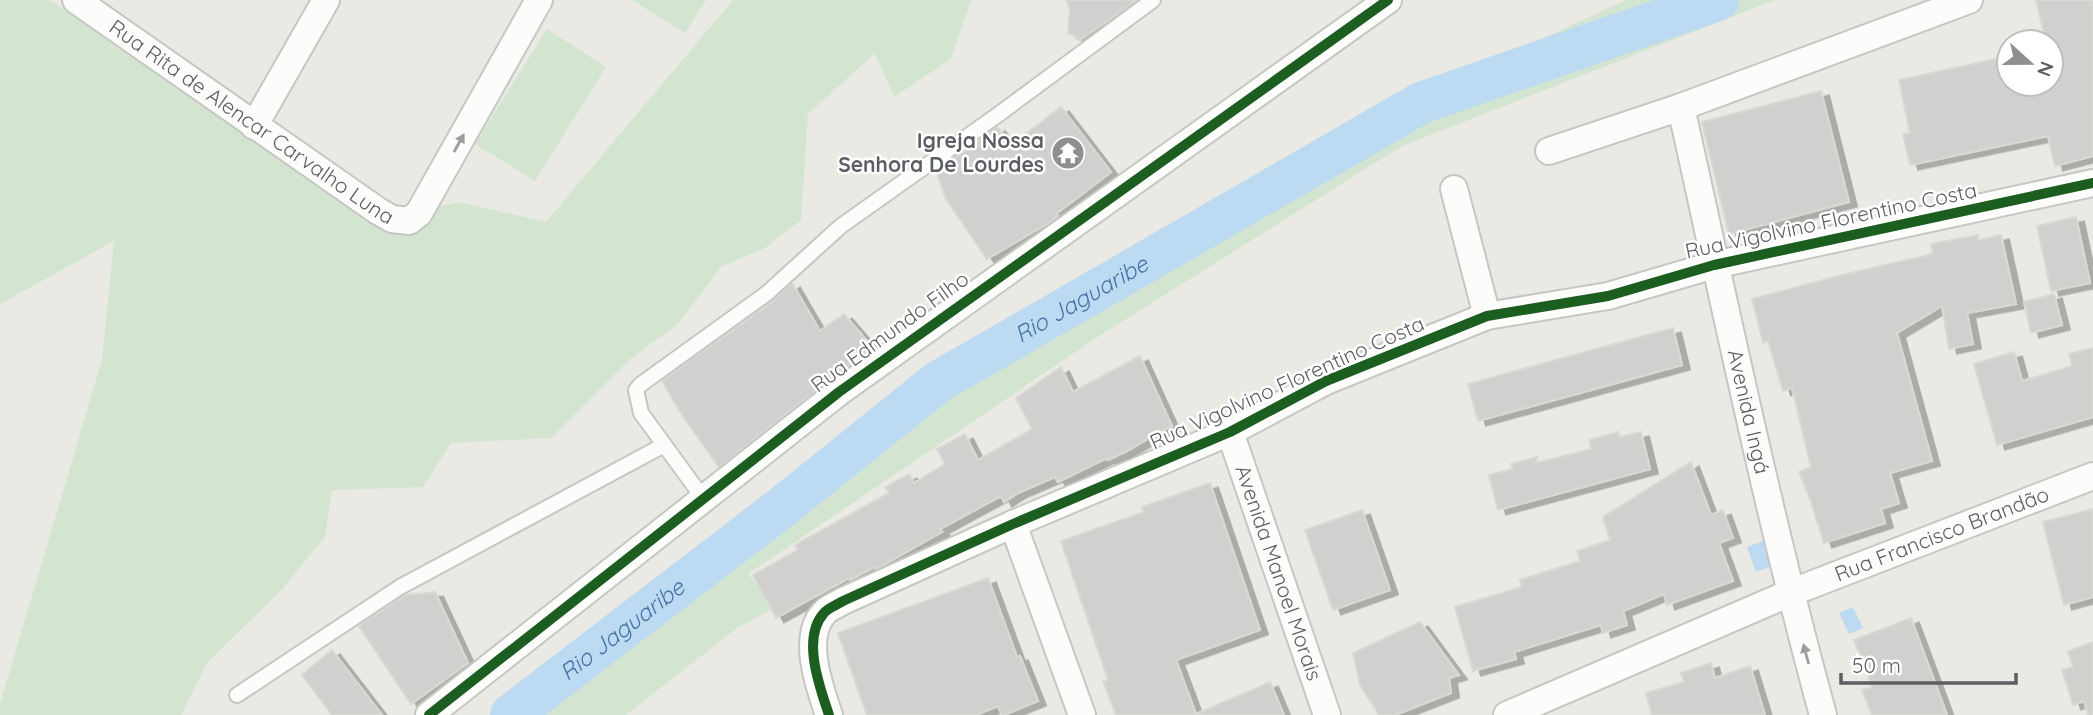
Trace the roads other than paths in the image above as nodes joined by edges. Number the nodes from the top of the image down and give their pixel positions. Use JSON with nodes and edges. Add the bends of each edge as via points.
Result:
{"nodes":[{"id":1,"x":76,"y":0,"type":"edge"},
{"id":2,"x":326,"y":0,"type":"edge"},
{"id":3,"x":539,"y":0,"type":"edge"},
{"id":4,"x":1153,"y":0,"type":"edge"},
{"id":5,"x":1388,"y":0,"type":"edge"},
{"id":6,"x":1969,"y":0,"type":"edge"},
{"id":7,"x":111,"y":11,"type":"edge"},
{"id":8,"x":1681,"y":107,"type":"junction"},
{"id":9,"x":254,"y":126,"type":"junction"},
{"id":10,"x":1549,"y":151,"type":"dead end"},
{"id":11,"x":2093,"y":183,"type":"edge"},
{"id":12,"x":1454,"y":189,"type":"dead end"},
{"id":13,"x":1714,"y":265,"type":"junction"},
{"id":14,"x":1487,"y":316,"type":"junction"},
{"id":15,"x":1230,"y":432,"type":"junction"},
{"id":16,"x":664,"y":445,"type":"junction"},
{"id":17,"x":2093,"y":476,"type":"edge"},
{"id":18,"x":703,"y":498,"type":"junction"},
{"id":19,"x":1013,"y":524,"type":"junction"},
{"id":20,"x":1790,"y":593,"type":"junction"},
{"id":21,"x":237,"y":695,"type":"dead end"},
{"id":22,"x":429,"y":715,"type":"edge"},
{"id":23,"x":829,"y":715,"type":"edge"},
{"id":24,"x":1082,"y":715,"type":"edge"},
{"id":25,"x":1326,"y":715,"type":"edge"},
{"id":26,"x":1507,"y":715,"type":"edge"},
{"id":27,"x":1823,"y":715,"type":"edge"}],
"edges":[{"from":1,"to":7,"type":"street","name":"Rua Rita de Alencar Carvalho Luna"},
{"from":2,"to":9,"type":"street"},
{"from":9,"to":3,"type":"street","name":"Rua Rita de Alencar Carvalho Luna","one_way":true,"via":[[392,219],[409,221],[425,202]]},
{"from":4,"to":16,"type":"lane","via":[[841,226],[766,294],[640,385],[636,398],[641,413]]},
{"from":5,"to":18,"type":"street","name":"Rua Edmundo Filho","via":[[839,392]]},
{"from":6,"to":8,"type":"street"},
{"from":7,"to":9,"type":"street","name":"Rua Rita de Alencar Carvalho Luna"},
{"from":8,"to":10,"type":"street"},
{"from":8,"to":13,"type":"street","name":"Avenida Ingá"},
{"from":11,"to":13,"type":"street","name":"Rua Vigolvino Florentino Costa"},
{"from":12,"to":14,"type":"street"},
{"from":13,"to":14,"type":"street","name":"Rua Vigolvino Florentino Costa","via":[[1608,296]]},
{"from":13,"to":20,"type":"street","name":"Avenida Ingá"},
{"from":14,"to":15,"type":"street","name":"Rua Vigolvino Florentino Costa","via":[[1326,382]]},
{"from":15,"to":19,"type":"street","name":"Rua Vigolvino Florentino Costa"},
{"from":15,"to":25,"type":"street","name":"Avenida Manoel Morais"},
{"from":16,"to":18,"type":"lane"},
{"from":16,"to":21,"type":"lane","via":[[400,587]]},
{"from":17,"to":20,"type":"street","name":"Rua Francisco Brandão"},
{"from":18,"to":22,"type":"street","name":"Rua Edmundo Filho"},
{"from":19,"to":23,"type":"street","name":"Rua Vigolvino Florentino Costa","via":[[824,613],[814,634],[813,659]]},
{"from":19,"to":24,"type":"street"},
{"from":20,"to":26,"type":"street","name":"Rua Francisco Brandão"},
{"from":27,"to":20,"type":"street","name":"Avenida Ingá","one_way":true}]}
